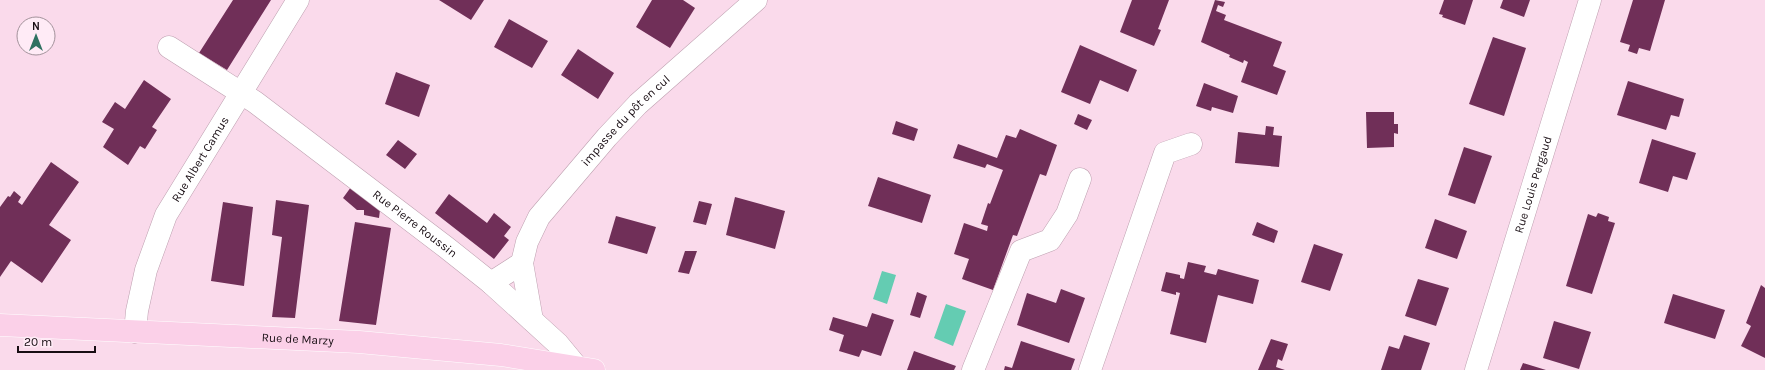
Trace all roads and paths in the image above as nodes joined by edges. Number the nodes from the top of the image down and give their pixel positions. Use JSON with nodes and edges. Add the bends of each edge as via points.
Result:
{"nodes":[{"id":1,"x":298,"y":0,"type":"edge"},
{"id":2,"x":756,"y":0,"type":"edge"},
{"id":3,"x":1590,"y":0,"type":"edge"},
{"id":4,"x":169,"y":47,"type":"dead end"},
{"id":5,"x":241,"y":93,"type":"junction"},
{"id":6,"x":1191,"y":144,"type":"dead end"},
{"id":7,"x":1080,"y":178,"type":"dead end"},
{"id":8,"x":522,"y":262,"type":"junction"},
{"id":9,"x":491,"y":283,"type":"junction"},
{"id":10,"x":532,"y":320,"type":"junction"},
{"id":11,"x":0,"y":325,"type":"edge"},
{"id":12,"x":135,"y":332,"type":"junction"},
{"id":13,"x":585,"y":368,"type":"edge"},
{"id":14,"x":973,"y":370,"type":"edge"},
{"id":15,"x":1090,"y":370,"type":"edge"},
{"id":16,"x":1476,"y":370,"type":"edge"}],
"edges":[{"from":1,"to":5,"type":"street","name":"Rue Albert Camus"},
{"from":2,"to":8,"type":"street","name":"impasse du pôt en cul","via":[[638,104],[607,137],[539,217],[527,242]]},
{"from":3,"to":16,"type":"street","name":"Rue Louis Pergaud"},
{"from":4,"to":5,"type":"street","name":"Rue Pierre Roussin"},
{"from":5,"to":9,"type":"street","name":"Rue Pierre Roussin"},
{"from":5,"to":12,"type":"street","name":"Rue Albert Camus","via":[[166,215],[146,270]]},
{"from":6,"to":15,"type":"street","via":[[1166,153]]},
{"from":7,"to":14,"type":"street","via":[[1067,214],[1050,240],[1021,251]]},
{"from":8,"to":9,"type":"street"},
{"from":8,"to":10,"type":"street"},
{"from":9,"to":10,"type":"street","name":"Rue Pierre Roussin"},
{"from":10,"to":13,"type":"street","name":"Rue Pierre Roussin"},
{"from":11,"to":12,"type":"main road","name":"Rue de Marzy"},
{"from":12,"to":13,"type":"main road","name":"Rue de Marzy","via":[[359,342],[501,356]]}]}
